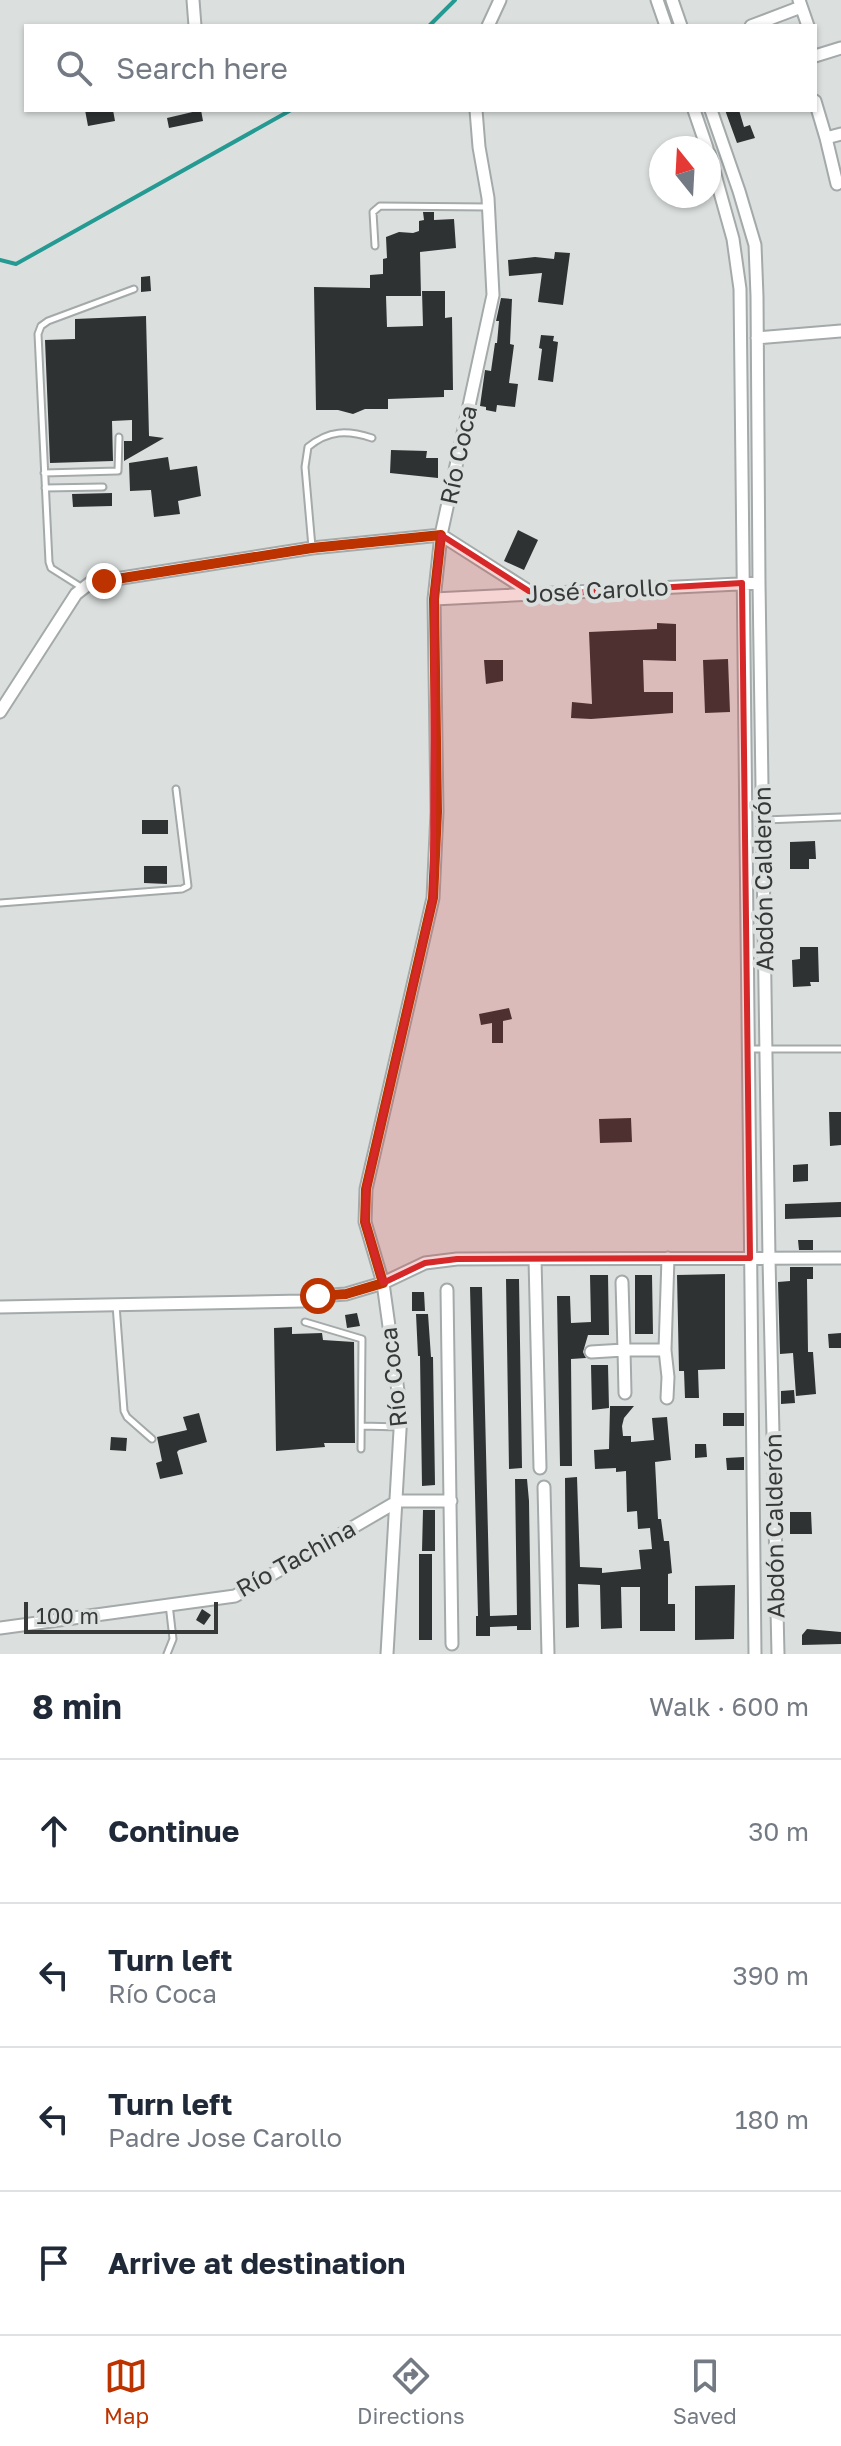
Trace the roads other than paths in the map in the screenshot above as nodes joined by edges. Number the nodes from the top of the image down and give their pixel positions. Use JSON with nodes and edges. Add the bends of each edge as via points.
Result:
{"nodes":[{"id":1,"x":193,"y":0,"type":"edge"},
{"id":2,"x":500,"y":0,"type":"edge"},
{"id":3,"x":657,"y":0,"type":"edge"},
{"id":4,"x":672,"y":0,"type":"edge"},
{"id":5,"x":800,"y":4,"type":"edge"},
{"id":6,"x":195,"y":24,"type":"edge"},
{"id":7,"x":489,"y":24,"type":"edge"},
{"id":8,"x":665,"y":24,"type":"edge"},
{"id":9,"x":680,"y":24,"type":"edge"},
{"id":10,"x":755,"y":24,"type":"edge"},
{"id":11,"x":807,"y":24,"type":"edge"},
{"id":12,"x":841,"y":48,"type":"edge"},
{"id":13,"x":817,"y":53,"type":"edge"},
{"id":14,"x":817,"y":108,"type":"edge"},
{"id":15,"x":476,"y":112,"type":"edge"},
{"id":16,"x":695,"y":112,"type":"edge"},
{"id":17,"x":712,"y":112,"type":"edge"},
{"id":18,"x":841,"y":134,"type":"edge"},
{"id":19,"x":703,"y":136,"type":"edge"},
{"id":20,"x":826,"y":138,"type":"junction"},
{"id":21,"x":837,"y":184,"type":"dead end"},
{"id":22,"x":721,"y":196,"type":"edge"},
{"id":23,"x":489,"y":207,"type":"junction"},
{"id":24,"x":375,"y":246,"type":"dead end"},
{"id":25,"x":134,"y":289,"type":"dead end"},
{"id":26,"x":841,"y":331,"type":"edge"},
{"id":27,"x":757,"y":338,"type":"junction"},
{"id":28,"x":119,"y":437,"type":"dead end"},
{"id":29,"x":372,"y":438,"type":"dead end"},
{"id":30,"x":44,"y":473,"type":"junction"},
{"id":31,"x":103,"y":487,"type":"dead end"},
{"id":32,"x":45,"y":488,"type":"junction"},
{"id":33,"x":441,"y":535,"type":"junction"},
{"id":34,"x":312,"y":548,"type":"junction"},
{"id":35,"x":742,"y":583,"type":"junction"},
{"id":36,"x":759,"y":583,"type":"junction"},
{"id":37,"x":82,"y":587,"type":"junction"},
{"id":38,"x":535,"y":595,"type":"junction"},
{"id":39,"x":434,"y":599,"type":"junction"},
{"id":40,"x":0,"y":712,"type":"edge"},
{"id":41,"x":176,"y":789,"type":"dead end"},
{"id":42,"x":841,"y":817,"type":"edge"},
{"id":43,"x":764,"y":820,"type":"junction"},
{"id":44,"x":0,"y":903,"type":"edge"},
{"id":45,"x":747,"y":1049,"type":"junction"},
{"id":46,"x":766,"y":1049,"type":"junction"},
{"id":47,"x":841,"y":1049,"type":"edge"},
{"id":48,"x":668,"y":1258,"type":"junction"},
{"id":49,"x":750,"y":1258,"type":"junction"},
{"id":50,"x":841,"y":1258,"type":"edge"},
{"id":51,"x":535,"y":1259,"type":"junction"},
{"id":52,"x":769,"y":1259,"type":"junction"},
{"id":53,"x":622,"y":1282,"type":"dead end"},
{"id":54,"x":383,"y":1283,"type":"junction"},
{"id":55,"x":447,"y":1290,"type":"dead end"},
{"id":56,"x":116,"y":1304,"type":"junction"},
{"id":57,"x":0,"y":1307,"type":"edge"},
{"id":58,"x":305,"y":1322,"type":"dead end"},
{"id":59,"x":624,"y":1350,"type":"junction"},
{"id":60,"x":665,"y":1350,"type":"junction"},
{"id":61,"x":591,"y":1352,"type":"dead end"},
{"id":62,"x":625,"y":1393,"type":"dead end"},
{"id":63,"x":667,"y":1398,"type":"dead end"},
{"id":64,"x":362,"y":1426,"type":"junction"},
{"id":65,"x":400,"y":1427,"type":"junction"},
{"id":66,"x":152,"y":1439,"type":"dead end"},
{"id":67,"x":361,"y":1449,"type":"dead end"},
{"id":68,"x":540,"y":1468,"type":"dead end"},
{"id":69,"x":544,"y":1487,"type":"dead end"},
{"id":70,"x":398,"y":1501,"type":"junction"},
{"id":71,"x":451,"y":1501,"type":"junction"},
{"id":72,"x":169,"y":1604,"type":"junction"},
{"id":73,"x":0,"y":1628,"type":"edge"},
{"id":74,"x":452,"y":1644,"type":"dead end"},
{"id":75,"x":167,"y":1654,"type":"edge"},
{"id":76,"x":387,"y":1654,"type":"edge"},
{"id":77,"x":548,"y":1654,"type":"edge"},
{"id":78,"x":755,"y":1654,"type":"edge"},
{"id":79,"x":778,"y":1654,"type":"edge"}],
"edges":[{"from":1,"to":6,"type":"street"},
{"from":2,"to":7,"type":"street"},
{"from":3,"to":8,"type":"street"},
{"from":4,"to":9,"type":"street"},
{"from":5,"to":10,"type":"street"},
{"from":5,"to":11,"type":"street"},
{"from":12,"to":13,"type":"street"},
{"from":14,"to":20,"type":"street"},
{"from":15,"to":23,"type":"street","name":"Río Coca"},
{"from":16,"to":19,"type":"street","name":"Abdón Calderón"},
{"from":17,"to":27,"type":"street","name":"Abdón Calderón","via":[[755,245]]},
{"from":18,"to":20,"type":"street"},
{"from":20,"to":21,"type":"street"},
{"from":22,"to":35,"type":"street","name":"Abdón Calderón","via":[[740,289]]},
{"from":23,"to":24,"type":"lane","via":[[380,206],[373,212]]},
{"from":23,"to":33,"type":"street","name":"Río Coca","via":[[493,295]]},
{"from":25,"to":30,"type":"lane","via":[[41,326]]},
{"from":26,"to":27,"type":"street"},
{"from":27,"to":36,"type":"street","name":"Abdón Calderón"},
{"from":28,"to":30,"type":"lane","via":[[118,471]]},
{"from":29,"to":34,"type":"lane","via":[[337,432],[308,447]]},
{"from":30,"to":32,"type":"lane"},
{"from":31,"to":32,"type":"lane"},
{"from":32,"to":37,"type":"lane","via":[[51,568]]},
{"from":33,"to":34,"type":"street"},
{"from":33,"to":38,"type":"street"},
{"from":33,"to":39,"type":"street","name":"Río Coca"},
{"from":34,"to":37,"type":"street"},
{"from":35,"to":36,"type":"street","name":"José Carollo"},
{"from":35,"to":38,"type":"street","name":"José Carollo"},
{"from":35,"to":45,"type":"street","name":"Abdón Calderón"},
{"from":36,"to":43,"type":"street","name":"Abdón Calderón"},
{"from":37,"to":40,"type":"street"},
{"from":38,"to":39,"type":"street","name":"José Carollo"},
{"from":39,"to":54,"type":"street","name":"Río Coca","via":[[433,898],[366,1189],[365,1222]]},
{"from":41,"to":44,"type":"lane","via":[[188,886]]},
{"from":42,"to":43,"type":"lane"},
{"from":43,"to":46,"type":"street","name":"Abdón Calderón"},
{"from":45,"to":46,"type":"lane"},
{"from":45,"to":49,"type":"street","name":"Abdón Calderón"},
{"from":46,"to":47,"type":"lane"},
{"from":46,"to":52,"type":"street","name":"Abdón Calderón"},
{"from":48,"to":49,"type":"street"},
{"from":48,"to":51,"type":"street"},
{"from":48,"to":60,"type":"street"},
{"from":49,"to":52,"type":"street"},
{"from":49,"to":78,"type":"street","name":"Abdón Calderón"},
{"from":50,"to":52,"type":"street"},
{"from":51,"to":54,"type":"street","via":[[425,1263]]},
{"from":51,"to":68,"type":"street"},
{"from":52,"to":79,"type":"street","name":"Abdón Calderón"},
{"from":53,"to":59,"type":"street"},
{"from":54,"to":56,"type":"street","via":[[302,1301]]},
{"from":54,"to":65,"type":"street","name":"Río Coca"},
{"from":55,"to":71,"type":"street"},
{"from":56,"to":57,"type":"street"},
{"from":56,"to":66,"type":"lane","via":[[124,1411]]},
{"from":58,"to":64,"type":"lane","via":[[362,1339]]},
{"from":59,"to":60,"type":"street"},
{"from":59,"to":61,"type":"street"},
{"from":59,"to":62,"type":"street"},
{"from":60,"to":63,"type":"street"},
{"from":64,"to":65,"type":"lane"},
{"from":64,"to":67,"type":"lane"},
{"from":65,"to":70,"type":"street","name":"Río Coca"},
{"from":69,"to":77,"type":"street"},
{"from":70,"to":71,"type":"street"},
{"from":70,"to":72,"type":"street","name":"Río Tachina","via":[[242,1594]]},
{"from":70,"to":76,"type":"street","name":"Río Coca"},
{"from":71,"to":74,"type":"street"},
{"from":72,"to":73,"type":"street","name":"Río Tachina"},
{"from":72,"to":75,"type":"lane","via":[[173,1639]]}]}
